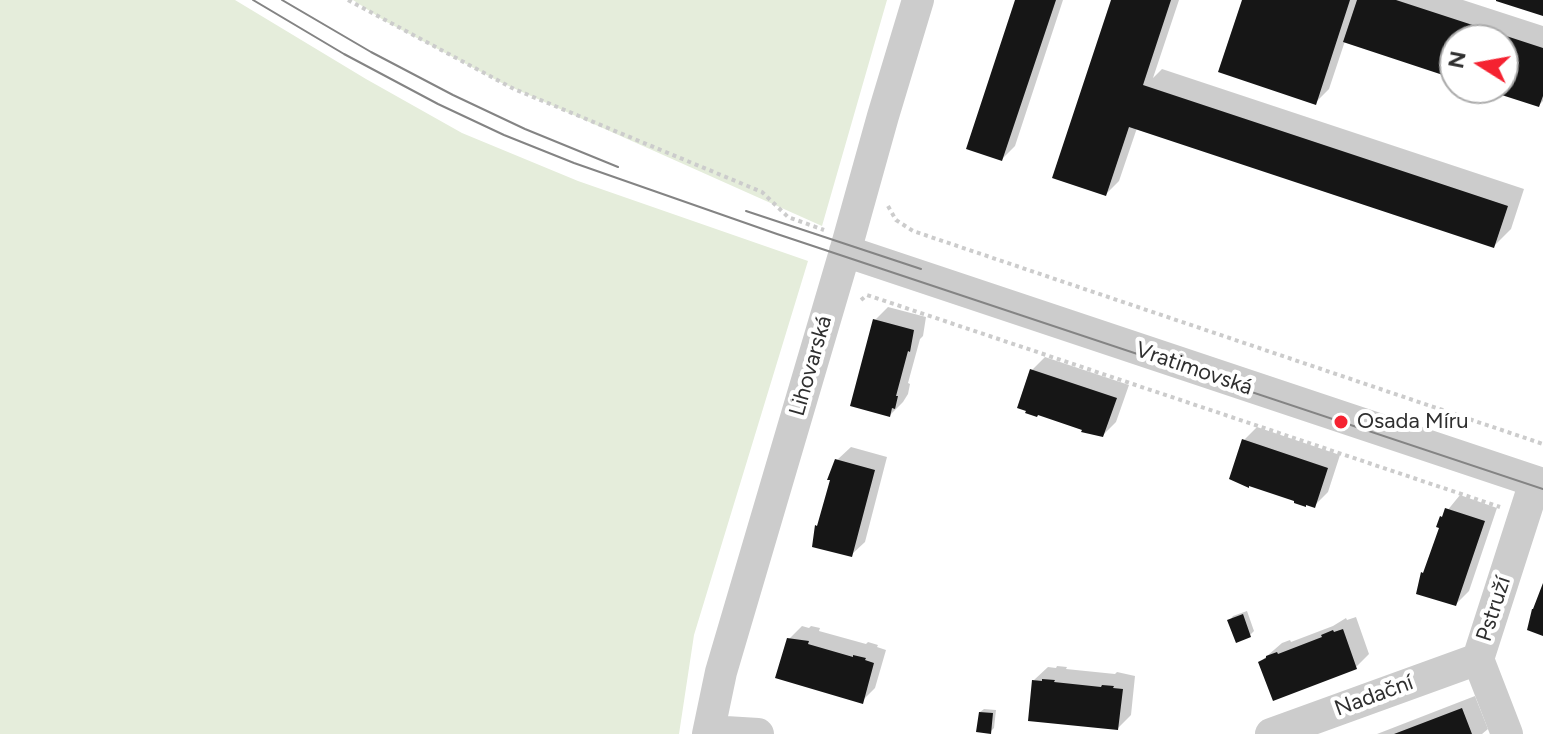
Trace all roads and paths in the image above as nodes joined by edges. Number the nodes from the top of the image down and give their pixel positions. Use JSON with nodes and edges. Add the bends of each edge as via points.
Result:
{"nodes":[{"id":1,"x":348,"y":0,"type":"edge"},
{"id":2,"x":918,"y":0,"type":"edge"},
{"id":3,"x":886,"y":202,"type":"dead end"},
{"id":4,"x":847,"y":245,"type":"junction"},
{"id":5,"x":858,"y":301,"type":"dead end"},
{"id":6,"x":1543,"y":444,"type":"edge"},
{"id":7,"x":1539,"y":483,"type":"edge"},
{"id":8,"x":1524,"y":515,"type":"junction"},
{"id":9,"x":1478,"y":659,"type":"junction"},
{"id":10,"x":709,"y":732,"type":"edge"},
{"id":11,"x":758,"y":734,"type":"edge"},
{"id":12,"x":1271,"y":734,"type":"edge"},
{"id":13,"x":1507,"y":734,"type":"edge"}],
"edges":[{"from":1,"to":4,"type":"path","via":[[514,89],[762,192],[788,217]]},
{"from":2,"to":4,"type":"street","name":"Lihovarská"},
{"from":3,"to":6,"type":"path","via":[[896,220],[913,231]]},
{"from":4,"to":7,"type":"street","name":"Vratimovská"},
{"from":4,"to":10,"type":"street","name":"Lihovarská","via":[[721,672]]},
{"from":5,"to":8,"type":"path","via":[[867,295]]},
{"from":7,"to":8,"type":"street","name":"Pstruží"},
{"from":8,"to":9,"type":"street","name":"Pstruží"},
{"from":9,"to":12,"type":"street","name":"Nadační"},
{"from":9,"to":13,"type":"street","name":"Pstruží"},
{"from":10,"to":11,"type":"street"}]}
